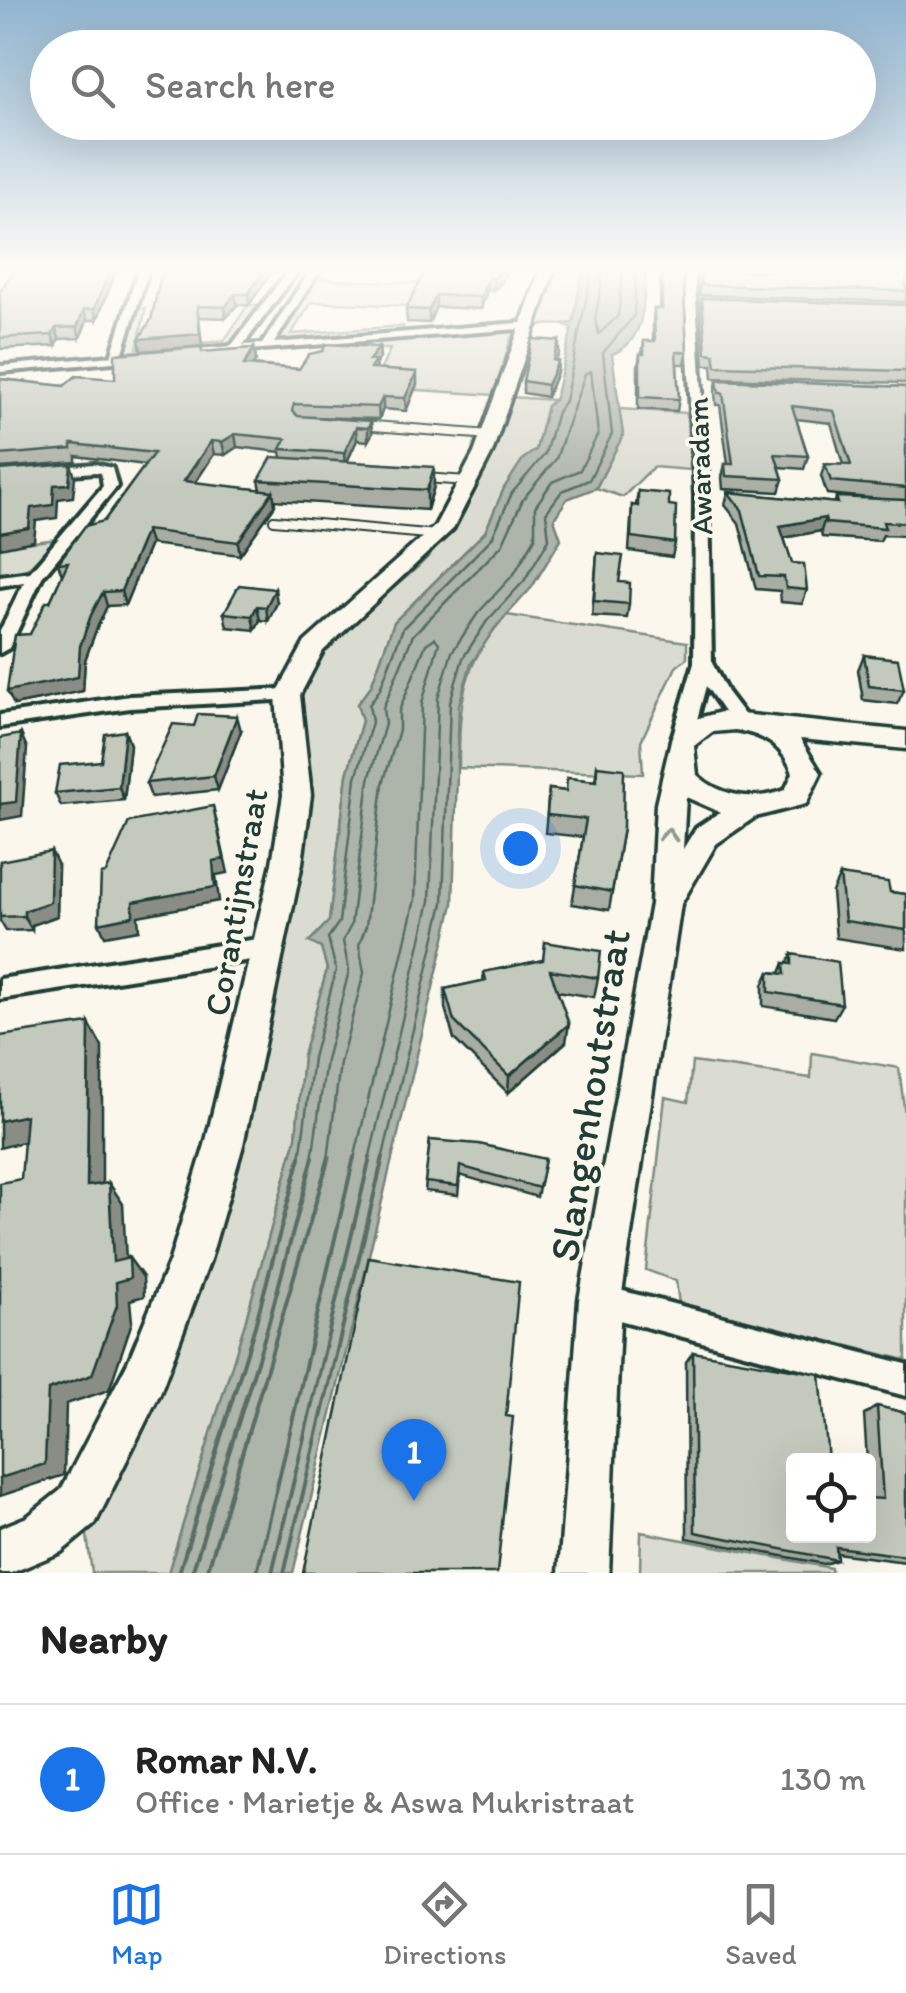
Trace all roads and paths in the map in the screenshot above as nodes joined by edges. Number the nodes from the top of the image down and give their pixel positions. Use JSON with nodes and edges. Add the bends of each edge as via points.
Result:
{"nodes":[{"id":1,"x":120,"y":344,"type":"edge"},
{"id":2,"x":238,"y":344,"type":"edge"},
{"id":3,"x":286,"y":344,"type":"edge"},
{"id":4,"x":524,"y":344,"type":"edge"},
{"id":5,"x":695,"y":344,"type":"edge"},
{"id":6,"x":266,"y":346,"type":"joint"},
{"id":7,"x":235,"y":349,"type":"junction"},
{"id":8,"x":115,"y":360,"type":"junction"},
{"id":9,"x":0,"y":369,"type":"edge"},
{"id":10,"x":698,"y":384,"type":"junction"},
{"id":11,"x":717,"y":385,"type":"edge"},
{"id":12,"x":356,"y":425,"type":"edge"},
{"id":13,"x":490,"y":434,"type":"junction"},
{"id":14,"x":0,"y":476,"type":"edge"},
{"id":15,"x":410,"y":478,"type":"edge"},
{"id":16,"x":468,"y":481,"type":"junction"},
{"id":17,"x":702,"y":496,"type":"junction"},
{"id":18,"x":721,"y":497,"type":"dead end"},
{"id":19,"x":274,"y":520,"type":"dead end"},
{"id":20,"x":438,"y":535,"type":"junction"},
{"id":21,"x":35,"y":576,"type":"junction"},
{"id":22,"x":0,"y":581,"type":"edge"},
{"id":23,"x":0,"y":648,"type":"edge"},
{"id":24,"x":703,"y":662,"type":"junction"},
{"id":25,"x":288,"y":695,"type":"junction"},
{"id":26,"x":0,"y":722,"type":"edge"},
{"id":27,"x":750,"y":723,"type":"junction"},
{"id":28,"x":902,"y":740,"type":"edge"},
{"id":29,"x":680,"y":754,"type":"junction"},
{"id":30,"x":807,"y":773,"type":"junction"},
{"id":31,"x":746,"y":809,"type":"junction"},
{"id":32,"x":666,"y":904,"type":"junction"},
{"id":33,"x":271,"y":947,"type":"junction"},
{"id":34,"x":0,"y":989,"type":"edge"},
{"id":35,"x":600,"y":1300,"type":"junction"},
{"id":36,"x":906,"y":1380,"type":"edge"},
{"id":37,"x":0,"y":1554,"type":"edge"},
{"id":38,"x":584,"y":1573,"type":"edge"}],
"edges":[{"from":1,"to":8,"type":"street"},
{"from":2,"to":7,"type":"street"},
{"from":3,"to":6,"type":"street"},
{"from":4,"to":13,"type":"street"},
{"from":5,"to":10,"type":"street","name":"Awaradam"},
{"from":6,"to":7,"type":"street"},
{"from":7,"to":8,"type":"street"},
{"from":8,"to":9,"type":"street"},
{"from":10,"to":11,"type":"street"},
{"from":10,"to":17,"type":"street","name":"Awaradam"},
{"from":12,"to":13,"type":"lane"},
{"from":13,"to":16,"type":"street"},
{"from":14,"to":21,"type":"street","via":[[95,468],[110,478]]},
{"from":15,"to":16,"type":"lane"},
{"from":16,"to":20,"type":"street"},
{"from":17,"to":18,"type":"street"},
{"from":17,"to":24,"type":"street","name":"Awaradam"},
{"from":19,"to":20,"type":"lane"},
{"from":20,"to":25,"type":"street","via":[[313,646]]},
{"from":21,"to":22,"type":"street"},
{"from":21,"to":23,"type":"street"},
{"from":24,"to":27,"type":"street","name":"Awaradam","via":[[718,695]]},
{"from":24,"to":29,"type":"street","name":"Awaradam"},
{"from":25,"to":26,"type":"street","via":[[130,702]]},
{"from":25,"to":33,"type":"street","name":"Corantijnstraat","via":[[297,795]]},
{"from":27,"to":28,"type":"street"},
{"from":27,"to":29,"type":"street","via":[[704,725]]},
{"from":27,"to":30,"type":"street","via":[[793,745]]},
{"from":28,"to":30,"type":"street","via":[[834,752]]},
{"from":29,"to":31,"type":"street","via":[[703,794]]},
{"from":32,"to":29,"type":"street","name":"Awaradam","one_way":true,"via":[[670,804]]},
{"from":30,"to":31,"type":"street","via":[[796,797]]},
{"from":31,"to":32,"type":"street","via":[[706,836]]},
{"from":32,"to":35,"type":"street","name":"Slangenhoutstraat"},
{"from":33,"to":34,"type":"street"},
{"from":33,"to":37,"type":"street","name":"Corantijnstraat","via":[[190,1260],[144,1377],[78,1507],[44,1535]]},
{"from":35,"to":36,"type":"street"},
{"from":35,"to":38,"type":"street","name":"Slangenhoutstraat"}]}
